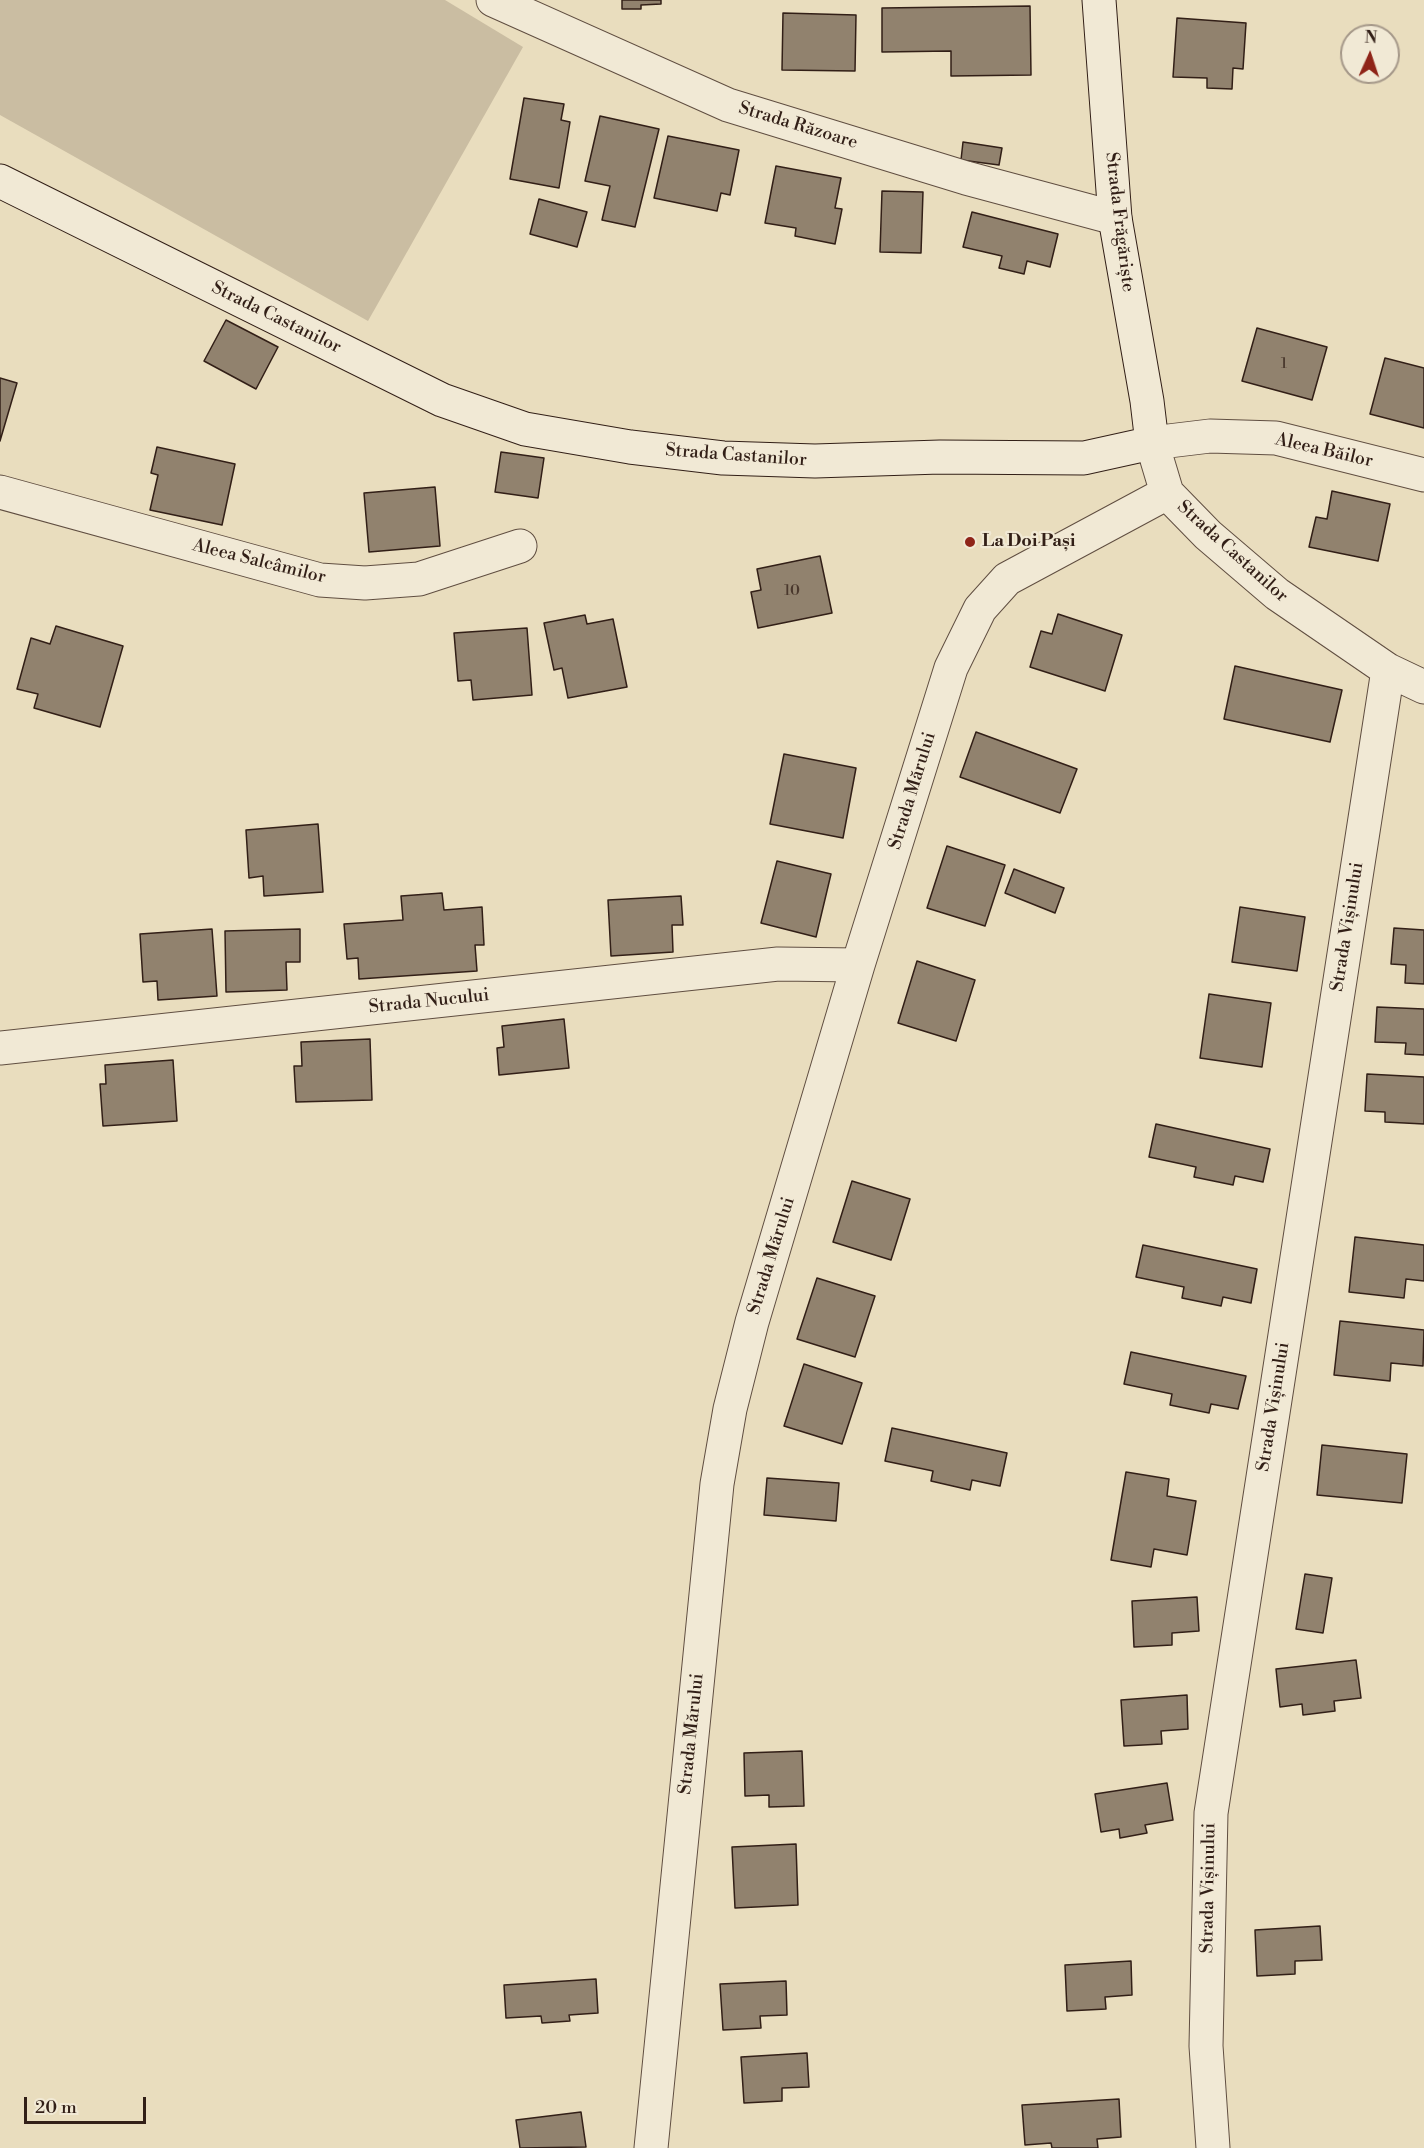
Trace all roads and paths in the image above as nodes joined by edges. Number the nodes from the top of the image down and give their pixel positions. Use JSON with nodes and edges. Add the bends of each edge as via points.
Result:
{"nodes":[{"id":1,"x":493,"y":0,"type":"edge"},
{"id":2,"x":1099,"y":0,"type":"edge"},
{"id":3,"x":547,"y":13,"type":"edge"},
{"id":4,"x":0,"y":180,"type":"edge"},
{"id":5,"x":1115,"y":218,"type":"junction"},
{"id":6,"x":1152,"y":443,"type":"junction"},
{"id":7,"x":1424,"y":475,"type":"edge"},
{"id":8,"x":0,"y":492,"type":"edge"},
{"id":9,"x":1167,"y":493,"type":"junction"},
{"id":10,"x":520,"y":546,"type":"dead end"},
{"id":11,"x":1388,"y":670,"type":"junction"},
{"id":12,"x":1424,"y":687,"type":"edge"},
{"id":13,"x":858,"y":965,"type":"junction"},
{"id":14,"x":0,"y":1048,"type":"edge"},
{"id":15,"x":651,"y":2148,"type":"edge"},
{"id":16,"x":1214,"y":2148,"type":"edge"}],
"edges":[{"from":1,"to":3,"type":"street","name":"Strada Răzoare"},
{"from":2,"to":5,"type":"street","name":"Strada Frăgăriște"},
{"from":3,"to":5,"type":"street","name":"Strada Răzoare","via":[[728,105],[966,178]]},
{"from":4,"to":6,"type":"street","name":"Strada Castanilor","via":[[441,400],[525,429],[688,454],[792,460],[1084,458]]},
{"from":5,"to":6,"type":"street","name":"Strada Frăgăriște"},
{"from":6,"to":7,"type":"street","name":"Aleea Băilor","via":[[1210,436],[1276,438]]},
{"from":6,"to":9,"type":"street","name":"Strada Castanilor"},
{"from":8,"to":10,"type":"street","name":"Aleea Salcâmilor","via":[[320,580],[366,583],[418,579]]},
{"from":9,"to":11,"type":"street","name":"Strada Castanilor","via":[[1208,535],[1277,594]]},
{"from":9,"to":13,"type":"street","name":"Strada Mărului","via":[[1007,579],[980,609],[951,668]]},
{"from":11,"to":12,"type":"street","name":"Strada Castanilor"},
{"from":11,"to":16,"type":"street","name":"Strada Vișinului","via":[[1211,1813],[1206,2046]]},
{"from":13,"to":14,"type":"street","name":"Strada Nucului","via":[[778,964]]},
{"from":13,"to":15,"type":"street","name":"Strada Mărului","via":[[730,1408],[717,1484]]}]}
